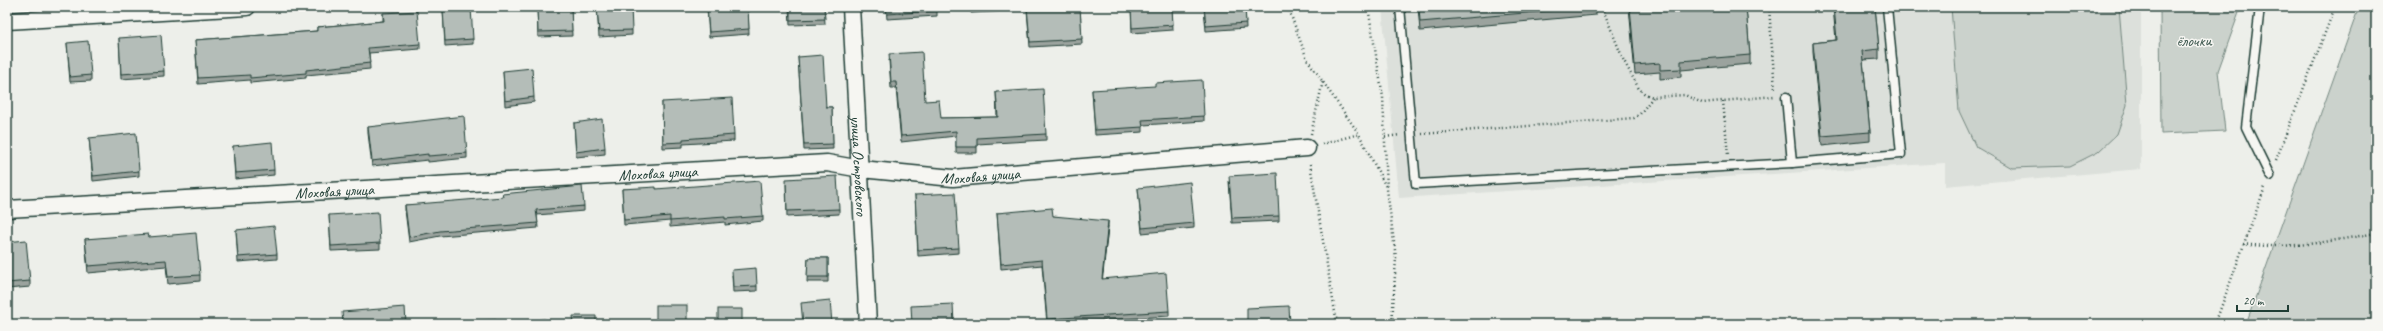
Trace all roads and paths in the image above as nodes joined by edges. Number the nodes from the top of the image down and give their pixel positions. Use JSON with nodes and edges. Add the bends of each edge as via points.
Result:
{"nodes":[{"id":1,"x":247,"y":7,"type":"edge"},
{"id":2,"x":851,"y":7,"type":"edge"},
{"id":3,"x":1288,"y":7,"type":"edge"},
{"id":4,"x":1368,"y":7,"type":"edge"},
{"id":5,"x":1400,"y":7,"type":"edge"},
{"id":6,"x":1602,"y":7,"type":"edge"},
{"id":7,"x":1769,"y":7,"type":"edge"},
{"id":8,"x":1887,"y":7,"type":"edge"},
{"id":9,"x":2260,"y":7,"type":"edge"},
{"id":10,"x":7,"y":21,"type":"edge"},
{"id":11,"x":1323,"y":81,"type":"junction"},
{"id":12,"x":1653,"y":97,"type":"junction"},
{"id":13,"x":1786,"y":97,"type":"dead end"},
{"id":14,"x":1723,"y":101,"type":"junction"},
{"id":15,"x":1359,"y":134,"type":"junction"},
{"id":16,"x":1412,"y":135,"type":"junction"},
{"id":17,"x":1385,"y":137,"type":"junction"},
{"id":18,"x":1307,"y":148,"type":"junction"},
{"id":19,"x":1792,"y":163,"type":"junction"},
{"id":20,"x":1729,"y":166,"type":"junction"},
{"id":21,"x":860,"y":170,"type":"junction"},
{"id":22,"x":2270,"y":176,"type":"dead end"},
{"id":23,"x":1387,"y":189,"type":"junction"},
{"id":24,"x":7,"y":209,"type":"edge"},
{"id":25,"x":2376,"y":233,"type":"edge"},
{"id":26,"x":2243,"y":244,"type":"dead end"},
{"id":27,"x":868,"y":324,"type":"edge"},
{"id":28,"x":1337,"y":324,"type":"edge"},
{"id":29,"x":1392,"y":324,"type":"edge"}],
"edges":[{"from":1,"to":10,"type":"street"},
{"from":2,"to":21,"type":"street","name":"улица Островского"},
{"from":3,"to":11,"type":"path","via":[[1307,59]]},
{"from":4,"to":17,"type":"path","via":[[1383,98]]},
{"from":5,"to":16,"type":"lane"},
{"from":6,"to":12,"type":"path","via":[[1635,83]]},
{"from":7,"to":14,"type":"path","via":[[1776,93],[1769,97]]},
{"from":8,"to":19,"type":"lane","via":[[1901,154]]},
{"from":9,"to":22,"type":"lane","via":[[2246,127]]},
{"from":11,"to":15,"type":"path"},
{"from":11,"to":18,"type":"path"},
{"from":12,"to":14,"type":"path","via":[[1685,95],[1702,103]]},
{"from":12,"to":16,"type":"path","via":[[1634,118]]},
{"from":13,"to":19,"type":"lane"},
{"from":14,"to":20,"type":"path"},
{"from":15,"to":18,"type":"path"},
{"from":15,"to":23,"type":"path"},
{"from":16,"to":17,"type":"path"},
{"from":16,"to":20,"type":"lane","via":[[1416,184]]},
{"from":17,"to":23,"type":"path"},
{"from":18,"to":21,"type":"street","name":"Моховая улица","via":[[953,178]]},
{"from":18,"to":28,"type":"path"},
{"from":19,"to":20,"type":"lane"},
{"from":21,"to":24,"type":"street","name":"Моховая улица","via":[[827,163]]},
{"from":21,"to":27,"type":"street","name":"улица Островского"},
{"from":23,"to":29,"type":"path","via":[[1396,258]]},
{"from":25,"to":26,"type":"path","via":[[2325,242],[2262,246]]}]}
